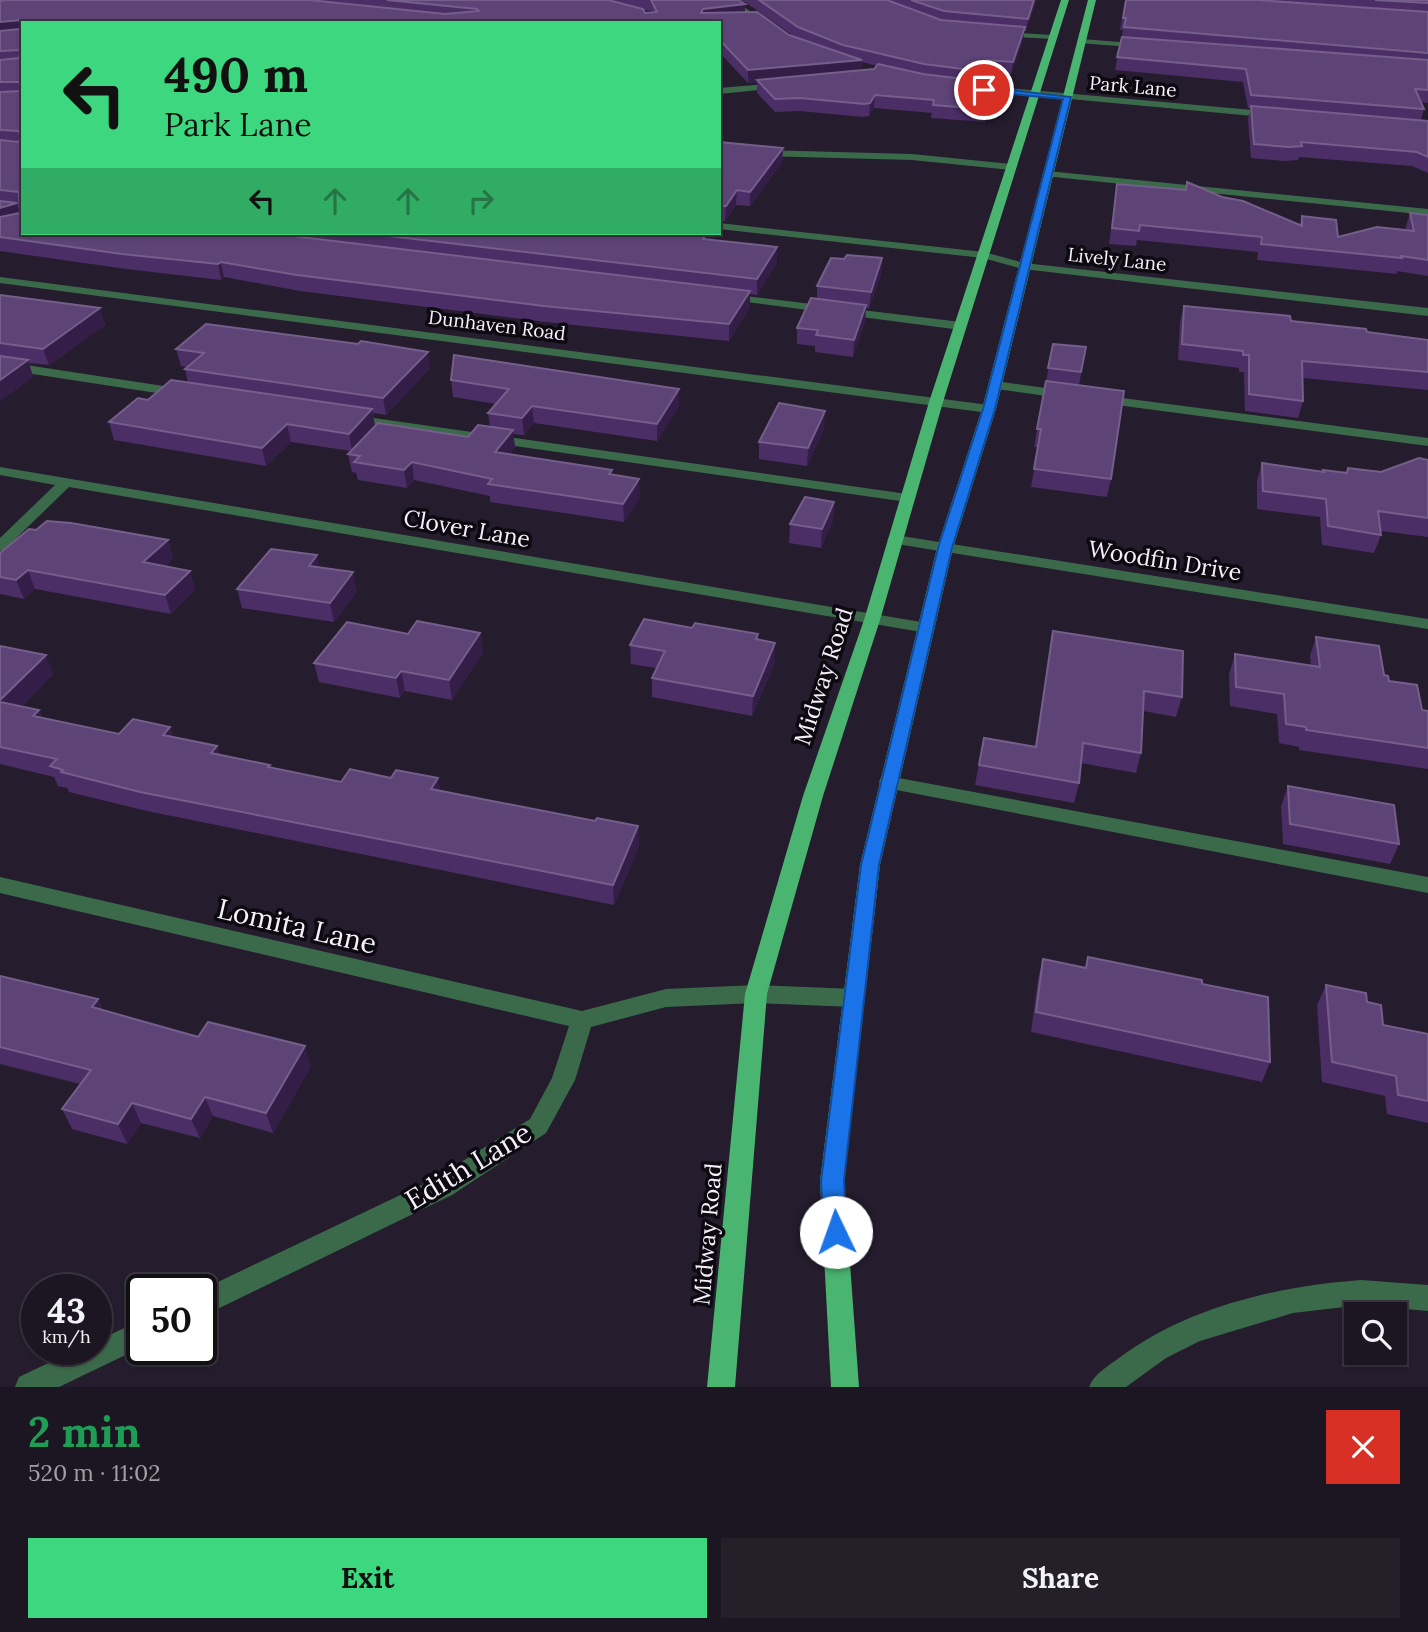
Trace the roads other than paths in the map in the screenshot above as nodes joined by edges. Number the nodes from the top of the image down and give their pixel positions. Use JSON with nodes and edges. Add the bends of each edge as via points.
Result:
{"nodes":[{"id":1,"x":728,"y":0,"type":"edge"},
{"id":2,"x":1065,"y":0,"type":"edge"},
{"id":3,"x":1092,"y":0,"type":"edge"},
{"id":4,"x":761,"y":19,"type":"junction"},
{"id":5,"x":747,"y":20,"type":"edge"},
{"id":6,"x":991,"y":33,"type":"edge"},
{"id":7,"x":779,"y":34,"type":"edge"},
{"id":8,"x":1052,"y":37,"type":"junction"},
{"id":9,"x":1082,"y":41,"type":"junction"},
{"id":10,"x":1151,"y":46,"type":"edge"},
{"id":11,"x":784,"y":85,"type":"edge"},
{"id":12,"x":958,"y":87,"type":"edge"},
{"id":13,"x":721,"y":91,"type":"edge"},
{"id":14,"x":1033,"y":94,"type":"junction"},
{"id":15,"x":1067,"y":97,"type":"junction"},
{"id":16,"x":1280,"y":116,"type":"edge"},
{"id":17,"x":721,"y":152,"type":"edge"},
{"id":18,"x":1012,"y":167,"type":"junction"},
{"id":19,"x":1047,"y":174,"type":"junction"},
{"id":20,"x":1428,"y":212,"type":"edge"},
{"id":21,"x":721,"y":226,"type":"edge"},
{"id":22,"x":984,"y":255,"type":"junction"},
{"id":23,"x":1023,"y":266,"type":"junction"},
{"id":24,"x":0,"y":280,"type":"edge"},
{"id":25,"x":717,"y":296,"type":"edge"},
{"id":26,"x":1428,"y":312,"type":"edge"},
{"id":27,"x":961,"y":326,"type":"junction"},
{"id":28,"x":0,"y":365,"type":"edge"},
{"id":29,"x":995,"y":385,"type":"junction"},
{"id":30,"x":203,"y":396,"type":"edge"},
{"id":31,"x":936,"y":402,"type":"junction"},
{"id":32,"x":989,"y":409,"type":"junction"},
{"id":33,"x":338,"y":416,"type":"edge"},
{"id":34,"x":1428,"y":442,"type":"edge"},
{"id":35,"x":0,"y":471,"type":"edge"},
{"id":36,"x":66,"y":482,"type":"junction"},
{"id":37,"x":907,"y":498,"type":"junction"},
{"id":38,"x":895,"y":540,"type":"junction"},
{"id":39,"x":0,"y":546,"type":"edge"},
{"id":40,"x":945,"y":548,"type":"junction"},
{"id":41,"x":872,"y":620,"type":"junction"},
{"id":42,"x":1428,"y":624,"type":"edge"},
{"id":43,"x":927,"y":628,"type":"junction"},
{"id":44,"x":888,"y":782,"type":"junction"},
{"id":45,"x":1428,"y":885,"type":"edge"},
{"id":46,"x":0,"y":886,"type":"edge"},
{"id":47,"x":756,"y":994,"type":"junction"},
{"id":48,"x":853,"y":998,"type":"junction"},
{"id":49,"x":582,"y":1020,"type":"junction"},
{"id":50,"x":217,"y":1296,"type":"edge"},
{"id":51,"x":1428,"y":1298,"type":"edge"},
{"id":52,"x":126,"y":1341,"type":"edge"},
{"id":53,"x":29,"y":1387,"type":"edge"},
{"id":54,"x":721,"y":1387,"type":"edge"},
{"id":55,"x":845,"y":1387,"type":"edge"},
{"id":56,"x":1103,"y":1387,"type":"edge"}],
"edges":[{"from":1,"to":4,"type":"street"},
{"from":2,"to":8,"type":"main road","name":"Midway Road"},
{"from":3,"to":9,"type":"main road"},
{"from":4,"to":5,"type":"street"},
{"from":4,"to":7,"type":"street"},
{"from":6,"to":8,"type":"street"},
{"from":8,"to":14,"type":"main road","name":"Midway Road"},
{"from":9,"to":10,"type":"street"},
{"from":9,"to":15,"type":"main road"},
{"from":11,"to":13,"type":"street"},
{"from":12,"to":14,"type":"street","name":"Park Lane"},
{"from":14,"to":15,"type":"street","name":"Park Lane"},
{"from":14,"to":18,"type":"main road","name":"Midway Road"},
{"from":15,"to":16,"type":"street","name":"Park Lane"},
{"from":15,"to":19,"type":"main road"},
{"from":17,"to":18,"type":"street","via":[[912,157]]},
{"from":18,"to":22,"type":"main road","name":"Midway Road"},
{"from":19,"to":20,"type":"street"},
{"from":19,"to":23,"type":"main road"},
{"from":21,"to":22,"type":"street","name":"Lively Lane"},
{"from":22,"to":23,"type":"street","name":"Lively Lane"},
{"from":22,"to":27,"type":"main road","name":"Midway Road"},
{"from":23,"to":26,"type":"street","name":"Lively Lane"},
{"from":23,"to":29,"type":"main road"},
{"from":24,"to":31,"type":"street","name":"Dunhaven Road"},
{"from":25,"to":27,"type":"street"},
{"from":27,"to":31,"type":"main road","name":"Midway Road"},
{"from":28,"to":30,"type":"street"},
{"from":29,"to":32,"type":"main road"},
{"from":29,"to":34,"type":"street"},
{"from":31,"to":32,"type":"street","name":"Dunhaven Road"},
{"from":31,"to":37,"type":"main road","name":"Midway Road"},
{"from":32,"to":40,"type":"main road"},
{"from":33,"to":37,"type":"street"},
{"from":35,"to":36,"type":"street","name":"Clover Lane"},
{"from":36,"to":39,"type":"street"},
{"from":36,"to":41,"type":"street","name":"Clover Lane"},
{"from":37,"to":38,"type":"main road","name":"Midway Road"},
{"from":38,"to":40,"type":"street","name":"Woodfin Drive"},
{"from":38,"to":41,"type":"main road","name":"Midway Road"},
{"from":40,"to":42,"type":"street","name":"Woodfin Drive"},
{"from":40,"to":43,"type":"main road"},
{"from":41,"to":43,"type":"street","name":"Clover Lane"},
{"from":41,"to":47,"type":"main road","name":"Midway Road","via":[[813,796]]},
{"from":43,"to":44,"type":"main road"},
{"from":44,"to":45,"type":"street"},
{"from":44,"to":48,"type":"main road","via":[[870,865]]},
{"from":46,"to":49,"type":"street","name":"Lomita Lane"},
{"from":47,"to":48,"type":"street"},
{"from":47,"to":49,"type":"street","via":[[666,999]]},
{"from":47,"to":54,"type":"main road","name":"Midway Road"},
{"from":48,"to":55,"type":"main road","via":[[832,1181]]},
{"from":49,"to":50,"type":"street","name":"Edith Lane","via":[[563,1080],[538,1126],[443,1187]]},
{"from":51,"to":56,"type":"street","via":[[1335,1293],[1230,1317],[1162,1345]]},
{"from":52,"to":53,"type":"street"}]}
